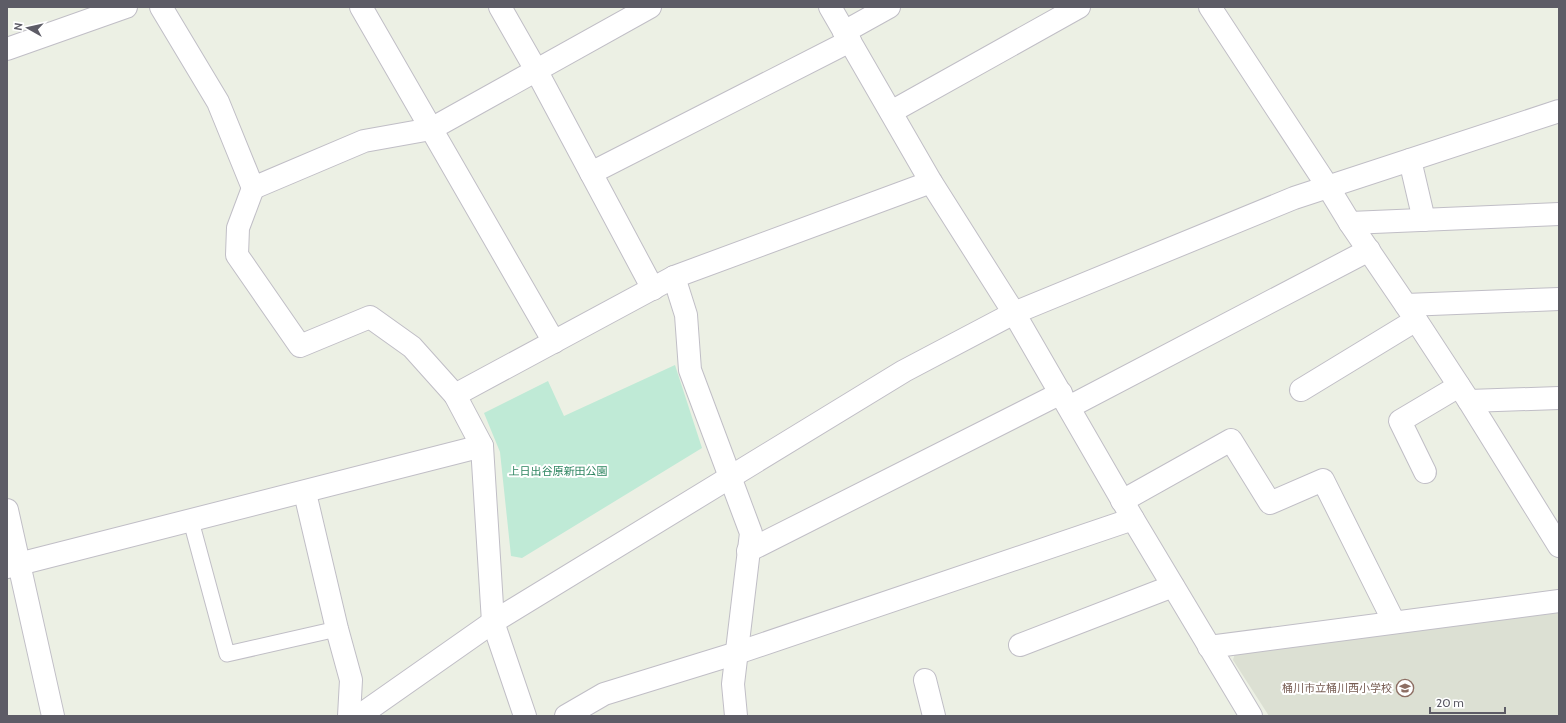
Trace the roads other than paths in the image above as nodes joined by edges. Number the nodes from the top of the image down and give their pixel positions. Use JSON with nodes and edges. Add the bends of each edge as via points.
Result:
{"nodes":[{"id":1,"x":126,"y":7,"type":"edge"},
{"id":2,"x":161,"y":7,"type":"edge"},
{"id":3,"x":361,"y":7,"type":"edge"},
{"id":4,"x":500,"y":7,"type":"edge"},
{"id":5,"x":650,"y":7,"type":"edge"},
{"id":6,"x":830,"y":7,"type":"edge"},
{"id":7,"x":889,"y":7,"type":"edge"},
{"id":8,"x":1079,"y":7,"type":"edge"},
{"id":9,"x":1210,"y":7,"type":"edge"},
{"id":10,"x":847,"y":36,"type":"junction"},
{"id":11,"x":7,"y":49,"type":"edge"},
{"id":12,"x":536,"y":70,"type":"junction"},
{"id":13,"x":1559,"y":111,"type":"edge"},
{"id":14,"x":891,"y":112,"type":"junction"},
{"id":15,"x":431,"y":129,"type":"junction"},
{"id":16,"x":1410,"y":160,"type":"junction"},
{"id":17,"x":591,"y":173,"type":"junction"},
{"id":18,"x":931,"y":182,"type":"junction"},
{"id":19,"x":1328,"y":187,"type":"junction"},
{"id":20,"x":253,"y":188,"type":"junction"},
{"id":21,"x":1559,"y":214,"type":"edge"},
{"id":22,"x":1424,"y":220,"type":"junction"},
{"id":23,"x":1350,"y":223,"type":"junction"},
{"id":24,"x":1369,"y":250,"type":"junction"},
{"id":25,"x":674,"y":277,"type":"junction"},
{"id":26,"x":653,"y":289,"type":"junction"},
{"id":27,"x":1559,"y":299,"type":"edge"},
{"id":28,"x":1411,"y":312,"type":"junction"},
{"id":29,"x":1014,"y":313,"type":"junction"},
{"id":30,"x":554,"y":342,"type":"junction"},
{"id":31,"x":1301,"y":390,"type":"dead end"},
{"id":32,"x":1464,"y":393,"type":"junction"},
{"id":33,"x":455,"y":395,"type":"junction"},
{"id":34,"x":1559,"y":398,"type":"edge"},
{"id":35,"x":1065,"y":400,"type":"junction"},
{"id":36,"x":482,"y":446,"type":"junction"},
{"id":37,"x":1425,"y":472,"type":"dead end"},
{"id":38,"x":731,"y":477,"type":"junction"},
{"id":39,"x":305,"y":493,"type":"junction"},
{"id":40,"x":7,"y":510,"type":"edge"},
{"id":41,"x":1128,"y":510,"type":"junction"},
{"id":42,"x":191,"y":521,"type":"junction"},
{"id":43,"x":1559,"y":544,"type":"edge"},
{"id":44,"x":748,"y":551,"type":"junction"},
{"id":45,"x":13,"y":566,"type":"edge"},
{"id":46,"x":1173,"y":586,"type":"junction"},
{"id":47,"x":1559,"y":600,"type":"edge"},
{"id":48,"x":493,"y":622,"type":"junction"},
{"id":49,"x":1394,"y":622,"type":"junction"},
{"id":50,"x":336,"y":629,"type":"junction"},
{"id":51,"x":1020,"y":645,"type":"dead end"},
{"id":52,"x":1209,"y":647,"type":"junction"},
{"id":53,"x":737,"y":653,"type":"junction"},
{"id":54,"x":925,"y":680,"type":"dead end"},
{"id":55,"x":1244,"y":714,"type":"edge"},
{"id":56,"x":53,"y":716,"type":"edge"},
{"id":57,"x":348,"y":716,"type":"edge"},
{"id":58,"x":359,"y":716,"type":"edge"},
{"id":59,"x":525,"y":716,"type":"edge"},
{"id":60,"x":566,"y":716,"type":"edge"},
{"id":61,"x":736,"y":716,"type":"edge"},
{"id":62,"x":934,"y":716,"type":"edge"}],
"edges":[{"from":1,"to":11,"type":"street"},
{"from":2,"to":20,"type":"street","via":[[218,102]]},
{"from":3,"to":15,"type":"street"},
{"from":4,"to":12,"type":"street"},
{"from":5,"to":12,"type":"street"},
{"from":6,"to":10,"type":"street"},
{"from":7,"to":10,"type":"street"},
{"from":8,"to":14,"type":"street"},
{"from":9,"to":19,"type":"street"},
{"from":10,"to":14,"type":"street"},
{"from":10,"to":17,"type":"street"},
{"from":12,"to":15,"type":"street"},
{"from":12,"to":17,"type":"street"},
{"from":13,"to":16,"type":"street"},
{"from":14,"to":18,"type":"street"},
{"from":15,"to":20,"type":"street","via":[[364,141]]},
{"from":15,"to":30,"type":"street"},
{"from":16,"to":19,"type":"street"},
{"from":16,"to":22,"type":"street"},
{"from":17,"to":26,"type":"street"},
{"from":18,"to":25,"type":"street"},
{"from":18,"to":29,"type":"street"},
{"from":19,"to":23,"type":"street"},
{"from":19,"to":29,"type":"street","via":[[1294,198]]},
{"from":20,"to":33,"type":"street","via":[[238,228],[237,255],[300,346],[370,317],[412,347]]},
{"from":21,"to":22,"type":"street"},
{"from":22,"to":23,"type":"street"},
{"from":23,"to":24,"type":"street"},
{"from":24,"to":28,"type":"street"},
{"from":24,"to":35,"type":"street"},
{"from":25,"to":26,"type":"street"},
{"from":25,"to":38,"type":"street","via":[[686,315],[690,370]]},
{"from":26,"to":30,"type":"street"},
{"from":27,"to":28,"type":"street"},
{"from":28,"to":31,"type":"street"},
{"from":28,"to":32,"type":"street"},
{"from":29,"to":35,"type":"street"},
{"from":29,"to":38,"type":"street","via":[[904,371]]},
{"from":30,"to":33,"type":"street"},
{"from":32,"to":34,"type":"street"},
{"from":32,"to":37,"type":"street","via":[[1400,421]]},
{"from":32,"to":43,"type":"street"},
{"from":33,"to":36,"type":"street"},
{"from":35,"to":41,"type":"street"},
{"from":35,"to":44,"type":"street"},
{"from":36,"to":39,"type":"street"},
{"from":36,"to":48,"type":"street"},
{"from":38,"to":44,"type":"street","via":[[750,533]]},
{"from":38,"to":48,"type":"street"},
{"from":39,"to":42,"type":"street"},
{"from":39,"to":50,"type":"street"},
{"from":40,"to":45,"type":"street"},
{"from":41,"to":46,"type":"street"},
{"from":41,"to":49,"type":"street","via":[[1231,440],[1270,503],[1323,480]]},
{"from":41,"to":53,"type":"street"},
{"from":42,"to":45,"type":"street"},
{"from":42,"to":50,"type":"lane","via":[[226,654]]},
{"from":44,"to":53,"type":"street"},
{"from":45,"to":56,"type":"street"},
{"from":46,"to":51,"type":"street"},
{"from":46,"to":52,"type":"street"},
{"from":47,"to":49,"type":"street"},
{"from":48,"to":58,"type":"street"},
{"from":48,"to":59,"type":"street"},
{"from":49,"to":52,"type":"street"},
{"from":50,"to":57,"type":"street","via":[[351,680]]},
{"from":52,"to":55,"type":"street"},
{"from":53,"to":60,"type":"street","via":[[604,694]]},
{"from":53,"to":61,"type":"street","via":[[733,684]]},
{"from":54,"to":62,"type":"street"}]}
